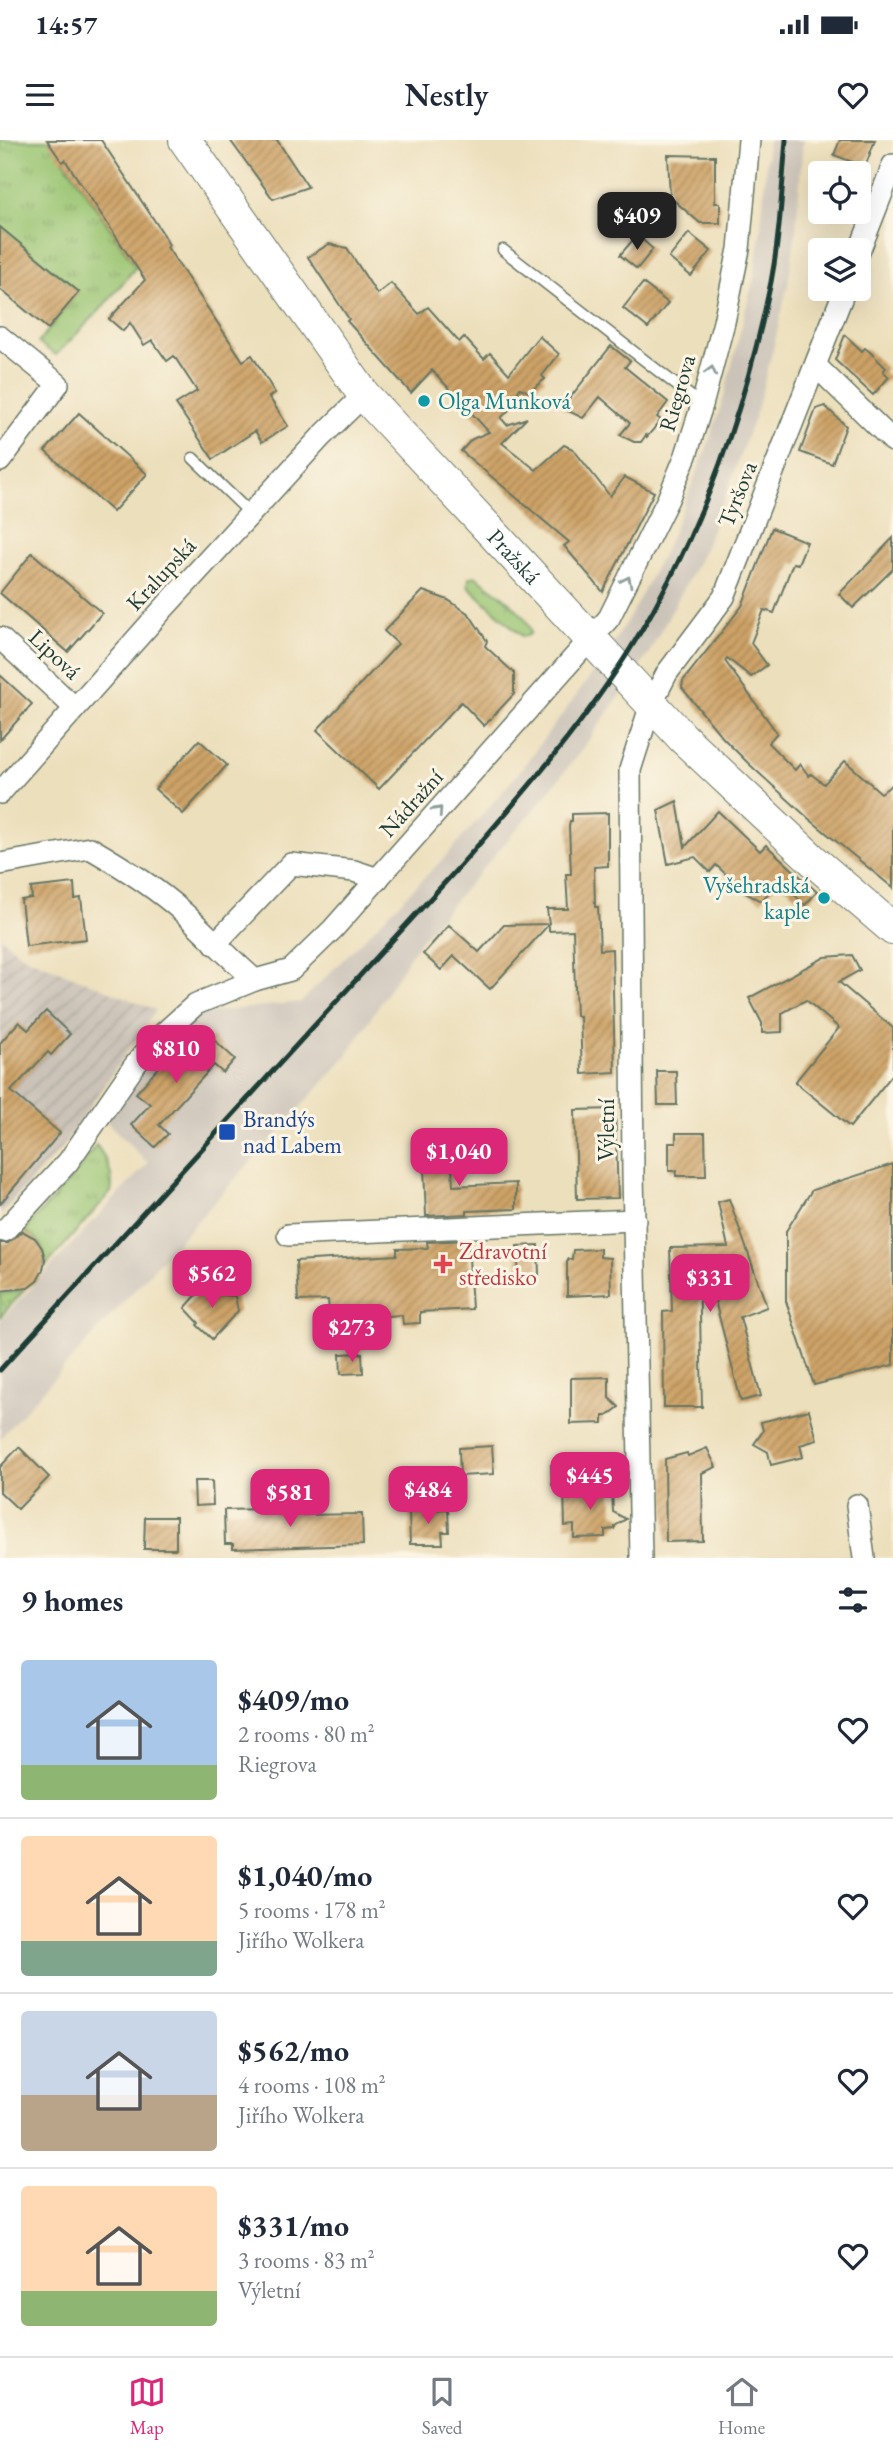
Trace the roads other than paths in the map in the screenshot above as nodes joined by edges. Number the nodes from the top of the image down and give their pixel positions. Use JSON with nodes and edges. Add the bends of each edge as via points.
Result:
{"nodes":[{"id":1,"x":185,"y":140,"type":"edge"},
{"id":2,"x":749,"y":140,"type":"edge"},
{"id":3,"x":893,"y":165,"type":"edge"},
{"id":4,"x":864,"y":238,"type":"edge"},
{"id":5,"x":503,"y":250,"type":"dead end"},
{"id":6,"x":840,"y":301,"type":"edge"},
{"id":7,"x":0,"y":337,"type":"edge"},
{"id":8,"x":816,"y":366,"type":"junction"},
{"id":9,"x":364,"y":395,"type":"junction"},
{"id":10,"x":702,"y":405,"type":"junction"},
{"id":11,"x":893,"y":441,"type":"edge"},
{"id":12,"x":194,"y":458,"type":"dead end"},
{"id":13,"x":0,"y":461,"type":"edge"},
{"id":14,"x":252,"y":515,"type":"junction"},
{"id":15,"x":0,"y":638,"type":"edge"},
{"id":16,"x":592,"y":639,"type":"junction"},
{"id":17,"x":650,"y":704,"type":"junction"},
{"id":18,"x":75,"y":708,"type":"junction"},
{"id":19,"x":0,"y":793,"type":"edge"},
{"id":20,"x":0,"y":864,"type":"edge"},
{"id":21,"x":378,"y":879,"type":"junction"},
{"id":22,"x":893,"y":929,"type":"edge"},
{"id":23,"x":215,"y":944,"type":"junction"},
{"id":24,"x":255,"y":980,"type":"junction"},
{"id":25,"x":635,"y":1220,"type":"junction"},
{"id":26,"x":5,"y":1231,"type":"dead end"},
{"id":27,"x":288,"y":1236,"type":"dead end"},
{"id":28,"x":857,"y":1505,"type":"dead end"},
{"id":29,"x":641,"y":1558,"type":"edge"},
{"id":30,"x":864,"y":1558,"type":"edge"}],
"edges":[{"from":1,"to":9,"type":"main road","name":"Pražská"},
{"from":10,"to":2,"type":"street","name":"Riegrova","one_way":true,"via":[[738,248]]},
{"from":3,"to":4,"type":"street"},
{"from":5,"to":10,"type":"lane"},
{"from":6,"to":8,"type":"street","name":"Tyršova"},
{"from":7,"to":13,"type":"street","via":[[58,384]]},
{"from":8,"to":11,"type":"street"},
{"from":8,"to":17,"type":"street","name":"Tyršova","via":[[724,597],[667,673]]},
{"from":9,"to":14,"type":"street","name":"Kralupská"},
{"from":9,"to":16,"type":"main road","name":"Pražská"},
{"from":16,"to":10,"type":"street","name":"Riegrova","one_way":true,"via":[[608,618],[668,499]]},
{"from":12,"to":14,"type":"lane"},
{"from":14,"to":18,"type":"street","name":"Kralupská"},
{"from":15,"to":18,"type":"street","name":"Lipová"},
{"from":16,"to":17,"type":"main road","name":"Pražská"},
{"from":21,"to":16,"type":"street","name":"Nádražní","one_way":true},
{"from":17,"to":22,"type":"main road","name":"Pražská","via":[[815,862]]},
{"from":17,"to":25,"type":"street","name":"Výletní","via":[[630,770]]},
{"from":18,"to":19,"type":"street","name":"Kralupská"},
{"from":20,"to":23,"type":"street","via":[[90,848],[136,875]]},
{"from":21,"to":23,"type":"street","via":[[291,864]]},
{"from":21,"to":24,"type":"street","name":"Nádražní","via":[[291,970]]},
{"from":23,"to":24,"type":"street"},
{"from":24,"to":26,"type":"street","name":"Nádražní","via":[[196,1004],[155,1041],[68,1162]]},
{"from":25,"to":27,"type":"street"},
{"from":25,"to":29,"type":"street","name":"Výletní"},
{"from":28,"to":30,"type":"street"}]}
